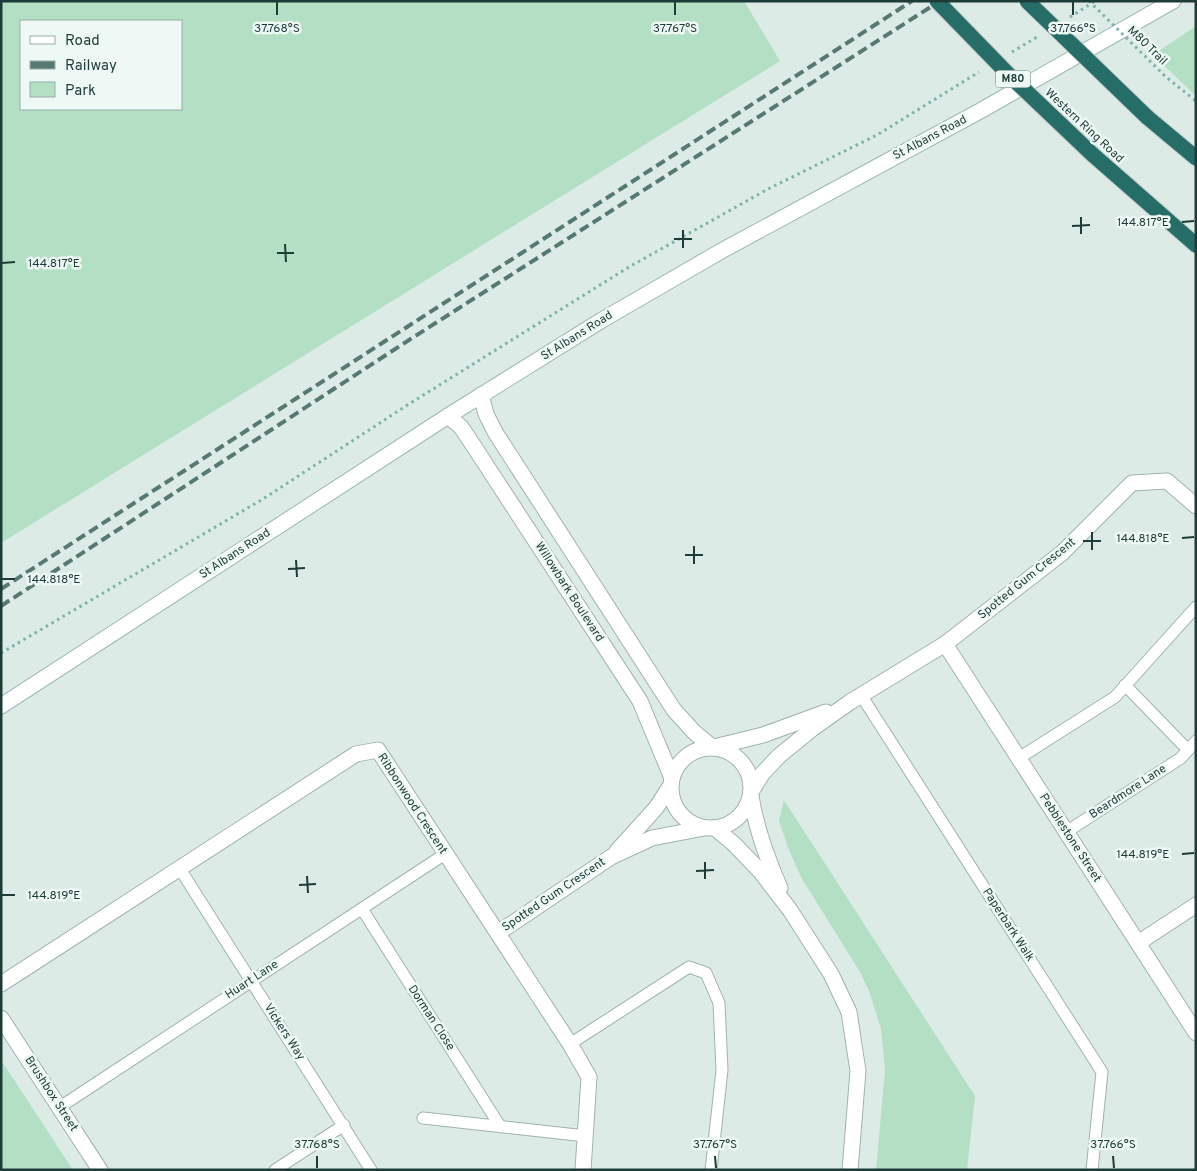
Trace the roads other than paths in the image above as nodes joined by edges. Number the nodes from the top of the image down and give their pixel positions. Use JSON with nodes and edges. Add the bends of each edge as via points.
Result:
{"nodes":[{"id":1,"x":937,"y":1,"type":"edge"},
{"id":2,"x":1027,"y":1,"type":"edge"},
{"id":3,"x":1173,"y":1,"type":"edge"},
{"id":4,"x":1196,"y":158,"type":"edge"},
{"id":5,"x":1196,"y":245,"type":"edge"},
{"id":6,"x":482,"y":395,"type":"junction"},
{"id":7,"x":448,"y":416,"type":"junction"},
{"id":8,"x":1196,"y":506,"type":"edge"},
{"id":9,"x":1196,"y":607,"type":"edge"},
{"id":10,"x":945,"y":644,"type":"junction"},
{"id":11,"x":1125,"y":685,"type":"junction"},
{"id":12,"x":855,"y":698,"type":"junction"},
{"id":13,"x":1,"y":706,"type":"edge"},
{"id":14,"x":1192,"y":746,"type":"edge"},
{"id":15,"x":712,"y":747,"type":"junction"},
{"id":16,"x":1019,"y":758,"type":"junction"},
{"id":17,"x":671,"y":782,"type":"junction"},
{"id":18,"x":751,"y":793,"type":"junction"},
{"id":19,"x":711,"y":828,"type":"junction"},
{"id":20,"x":1066,"y":832,"type":"junction"},
{"id":21,"x":445,"y":854,"type":"junction"},
{"id":22,"x":611,"y":857,"type":"junction"},
{"id":23,"x":180,"y":869,"type":"junction"},
{"id":24,"x":1196,"y":905,"type":"edge"},
{"id":25,"x":362,"y":910,"type":"junction"},
{"id":26,"x":790,"y":910,"type":"junction"},
{"id":27,"x":498,"y":934,"type":"junction"},
{"id":28,"x":1138,"y":943,"type":"junction"},
{"id":29,"x":252,"y":981,"type":"junction"},
{"id":30,"x":1,"y":984,"type":"edge"},
{"id":31,"x":1,"y":1018,"type":"edge"},
{"id":32,"x":1196,"y":1033,"type":"edge"},
{"id":33,"x":570,"y":1044,"type":"junction"},
{"id":34,"x":60,"y":1107,"type":"junction"},
{"id":35,"x":423,"y":1118,"type":"dead end"},
{"id":36,"x":344,"y":1125,"type":"junction"},
{"id":37,"x":500,"y":1126,"type":"junction"},
{"id":38,"x":586,"y":1136,"type":"junction"},
{"id":39,"x":100,"y":1170,"type":"edge"},
{"id":40,"x":275,"y":1170,"type":"edge"},
{"id":41,"x":371,"y":1170,"type":"edge"},
{"id":42,"x":584,"y":1170,"type":"edge"},
{"id":43,"x":711,"y":1170,"type":"edge"},
{"id":44,"x":850,"y":1170,"type":"edge"},
{"id":45,"x":1092,"y":1170,"type":"edge"}],
"edges":[{"from":1,"to":5,"type":"highway","name":"Western Ring Road","number":"M80","bridge":true,"via":[[1092,154]]},
{"from":2,"to":4,"type":"highway","bridge":true,"via":[[1147,117]]},
{"from":3,"to":6,"type":"street","name":"St Albans Road","via":[[980,112],[723,250]]},
{"from":6,"to":7,"type":"street","name":"St Albans Road"},
{"from":6,"to":15,"type":"street","name":"Willowbark Boulevard","via":[[486,414],[495,432],[674,710]]},
{"from":7,"to":13,"type":"street","name":"St Albans Road"},
{"from":7,"to":17,"type":"street","name":"Willowbark Boulevard","via":[[462,427],[640,701]]},
{"from":8,"to":10,"type":"street","name":"Spotted Gum Crescent","via":[[1167,481],[1132,483],[1062,553]]},
{"from":9,"to":11,"type":"lane"},
{"from":10,"to":12,"type":"street","name":"Spotted Gum Crescent"},
{"from":10,"to":16,"type":"street","name":"Pebblestone Street"},
{"from":11,"to":14,"type":"lane","name":"Beardmore Lane"},
{"from":11,"to":16,"type":"lane","via":[[1115,697]]},
{"from":12,"to":15,"type":"street","name":"Spotted Gum Crescent","via":[[807,720]]},
{"from":12,"to":18,"type":"street","name":"Spotted Gum Crescent","via":[[779,756],[762,774]]},
{"from":12,"to":45,"type":"lane","name":"Paperbark Walk","via":[[1102,1072]]},
{"from":14,"to":20,"type":"lane","name":"Beardmore Lane","via":[[1181,758]]},
{"from":15,"to":17,"type":"street","via":[[691,752],[682,759]]},
{"from":15,"to":18,"type":"street","via":[[726,750],[745,766]]},
{"from":16,"to":20,"type":"street","name":"Pebblestone Street"},
{"from":17,"to":19,"type":"street","via":[[677,809],[696,825]]},
{"from":17,"to":22,"type":"street","name":"Spotted Gum Crescent","via":[[656,808]]},
{"from":18,"to":19,"type":"street","via":[[738,817]]},
{"from":18,"to":26,"type":"street","via":[[754,819]]},
{"from":19,"to":22,"type":"street","name":"Spotted Gum Crescent","via":[[652,838]]},
{"from":19,"to":26,"type":"street","via":[[734,844]]},
{"from":20,"to":28,"type":"street","name":"Pebblestone Street"},
{"from":21,"to":23,"type":"street","name":"Ribbonwood Crescent","via":[[378,750],[356,754]]},
{"from":21,"to":25,"type":"lane","name":"Huart Lane"},
{"from":21,"to":27,"type":"street","name":"Ribbonwood Crescent"},
{"from":22,"to":27,"type":"street","name":"Spotted Gum Crescent"},
{"from":23,"to":29,"type":"lane","name":"Vickers Way"},
{"from":23,"to":30,"type":"street","name":"Ribbonwood Crescent"},
{"from":24,"to":28,"type":"street"},
{"from":25,"to":29,"type":"lane","name":"Huart Lane"},
{"from":25,"to":37,"type":"lane","name":"Dorman Close"},
{"from":26,"to":44,"type":"street","via":[[831,974],[850,1012],[858,1071]]},
{"from":27,"to":33,"type":"street","name":"Ribbonwood Crescent"},
{"from":28,"to":32,"type":"street","name":"Pebblestone Street"},
{"from":29,"to":34,"type":"lane","name":"Huart Lane"},
{"from":29,"to":36,"type":"lane","name":"Vickers Way"},
{"from":31,"to":34,"type":"street","name":"Brushbox Street"},
{"from":33,"to":38,"type":"street","name":"Ribbonwood Crescent","via":[[589,1077]]},
{"from":33,"to":43,"type":"lane","via":[[689,967],[706,973],[719,1003],[722,1070]]},
{"from":34,"to":39,"type":"street","name":"Brushbox Street"},
{"from":35,"to":37,"type":"lane"},
{"from":36,"to":40,"type":"lane"},
{"from":36,"to":41,"type":"lane","name":"Vickers Way"},
{"from":37,"to":38,"type":"lane"},
{"from":38,"to":42,"type":"street","name":"Ribbonwood Crescent"}]}
